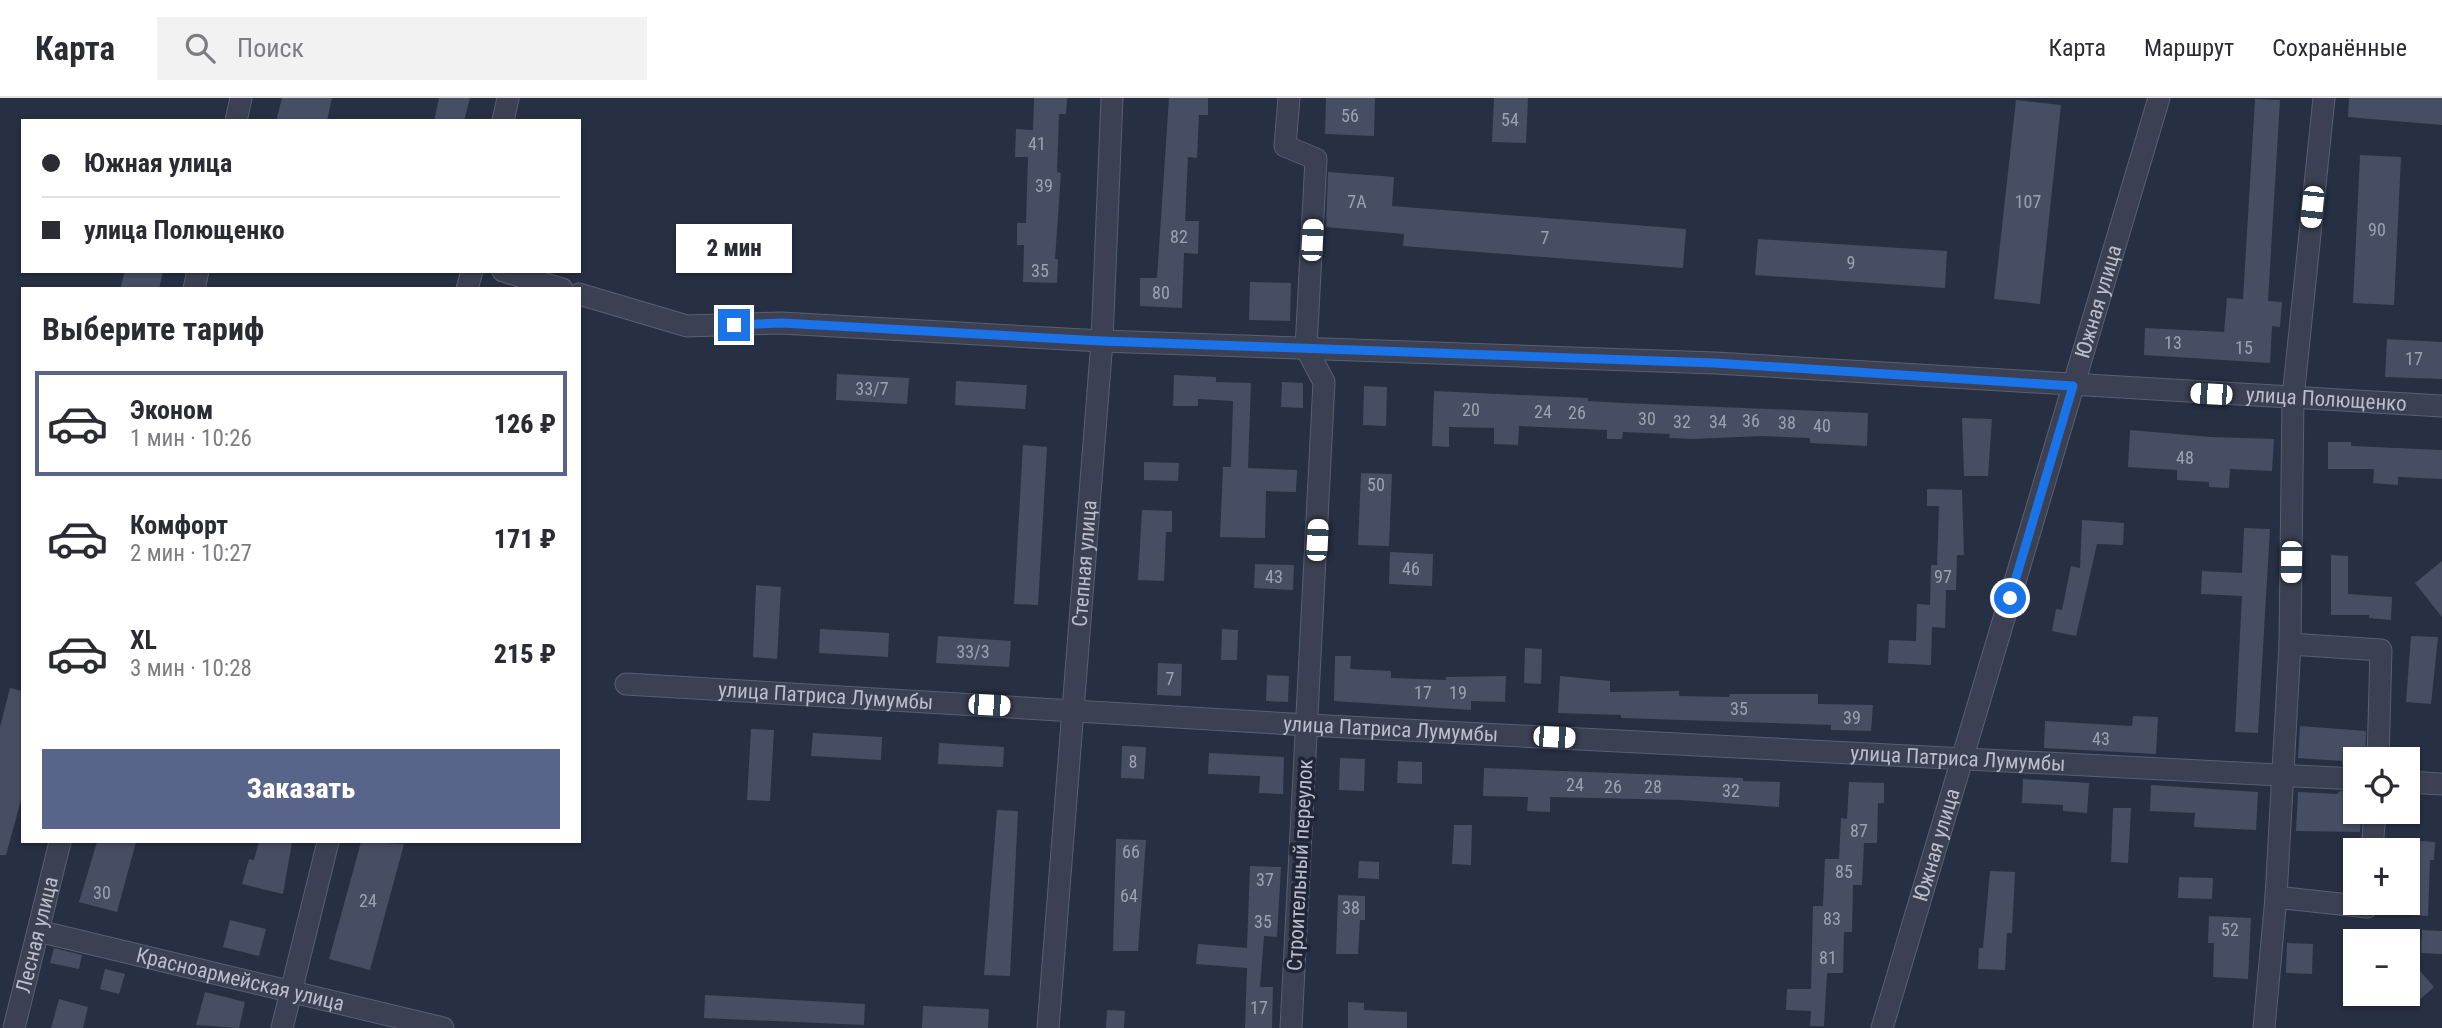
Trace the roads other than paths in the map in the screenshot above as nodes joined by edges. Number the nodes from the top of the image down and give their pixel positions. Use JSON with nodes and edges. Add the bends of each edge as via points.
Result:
{"nodes":[{"id":1,"x":241,"y":98,"type":"edge"},
{"id":2,"x":508,"y":98,"type":"edge"},
{"id":3,"x":1112,"y":98,"type":"edge"},
{"id":4,"x":1289,"y":98,"type":"edge"},
{"id":5,"x":2159,"y":98,"type":"edge"},
{"id":6,"x":2323,"y":98,"type":"edge"},
{"id":7,"x":236,"y":119,"type":"edge"},
{"id":8,"x":503,"y":119,"type":"edge"},
{"id":9,"x":510,"y":273,"type":"edge"},
{"id":10,"x":555,"y":287,"type":"edge"},
{"id":11,"x":581,"y":295,"type":"edge"},
{"id":12,"x":1101,"y":341,"type":"junction"},
{"id":13,"x":1306,"y":348,"type":"junction"},
{"id":14,"x":2073,"y":386,"type":"junction"},
{"id":15,"x":2293,"y":398,"type":"junction"},
{"id":16,"x":2442,"y":406,"type":"edge"},
{"id":17,"x":2290,"y":644,"type":"junction"},
{"id":18,"x":626,"y":684,"type":"dead end"},
{"id":19,"x":1073,"y":709,"type":"junction"},
{"id":20,"x":1308,"y":725,"type":"junction"},
{"id":21,"x":2378,"y":747,"type":"edge"},
{"id":22,"x":1962,"y":758,"type":"junction"},
{"id":23,"x":2282,"y":775,"type":"junction"},
{"id":24,"x":2343,"y":778,"type":"edge"},
{"id":25,"x":2420,"y":782,"type":"edge"},
{"id":26,"x":2442,"y":783,"type":"edge"},
{"id":27,"x":60,"y":843,"type":"edge"},
{"id":28,"x":328,"y":843,"type":"edge"},
{"id":29,"x":2276,"y":897,"type":"junction"},
{"id":30,"x":2343,"y":904,"type":"edge"},
{"id":31,"x":38,"y":931,"type":"junction"},
{"id":32,"x":290,"y":994,"type":"junction"},
{"id":33,"x":14,"y":1028,"type":"edge"},
{"id":34,"x":282,"y":1028,"type":"edge"},
{"id":35,"x":443,"y":1028,"type":"edge"},
{"id":36,"x":1048,"y":1028,"type":"edge"},
{"id":37,"x":1291,"y":1028,"type":"edge"},
{"id":38,"x":1882,"y":1028,"type":"edge"},
{"id":39,"x":2264,"y":1028,"type":"edge"}],
"edges":[{"from":1,"to":7,"type":"street"},
{"from":2,"to":8,"type":"street"},
{"from":3,"to":12,"type":"street","name":"Степная улица"},
{"from":4,"to":13,"type":"street","via":[[1286,146],[1316,159]]},
{"from":5,"to":14,"type":"street","name":"Южная улица"},
{"from":6,"to":15,"type":"street"},
{"from":9,"to":10,"type":"street"},
{"from":11,"to":12,"type":"street","name":"улица Полющенко","via":[[687,326],[782,323]]},
{"from":12,"to":13,"type":"street","name":"улица Полющенко"},
{"from":12,"to":19,"type":"street","name":"Степная улица"},
{"from":13,"to":14,"type":"street","name":"улица Полющенко","via":[[1715,363]]},
{"from":13,"to":20,"type":"street","name":"Строительный переулок","via":[[1324,382]]},
{"from":14,"to":15,"type":"street","name":"улица Полющенко"},
{"from":14,"to":22,"type":"street","name":"Южная улица"},
{"from":15,"to":16,"type":"street","name":"улица Полющенко"},
{"from":15,"to":17,"type":"street"},
{"from":17,"to":21,"type":"street","via":[[2381,650]]},
{"from":17,"to":23,"type":"street"},
{"from":18,"to":19,"type":"street","name":"улица Патриса Лумумбы"},
{"from":19,"to":20,"type":"street","name":"улица Патриса Лумумбы"},
{"from":19,"to":36,"type":"street","name":"Степная улица"},
{"from":20,"to":22,"type":"street","name":"улица Патриса Лумумбы"},
{"from":20,"to":37,"type":"street","name":"Строительный переулок"},
{"from":22,"to":23,"type":"street","name":"улица Патриса Лумумбы"},
{"from":22,"to":38,"type":"street","name":"Южная улица"},
{"from":23,"to":24,"type":"street","name":"улица Патриса Лумумбы"},
{"from":23,"to":29,"type":"street"},
{"from":25,"to":26,"type":"street"},
{"from":27,"to":31,"type":"street","name":"Лесная улица"},
{"from":28,"to":32,"type":"street"},
{"from":29,"to":30,"type":"street"},
{"from":29,"to":39,"type":"street"},
{"from":31,"to":32,"type":"street","name":"Красноармейская улица"},
{"from":31,"to":33,"type":"street","name":"Лесная улица"},
{"from":32,"to":34,"type":"street"},
{"from":32,"to":35,"type":"street","name":"Красноармейская улица"}]}
